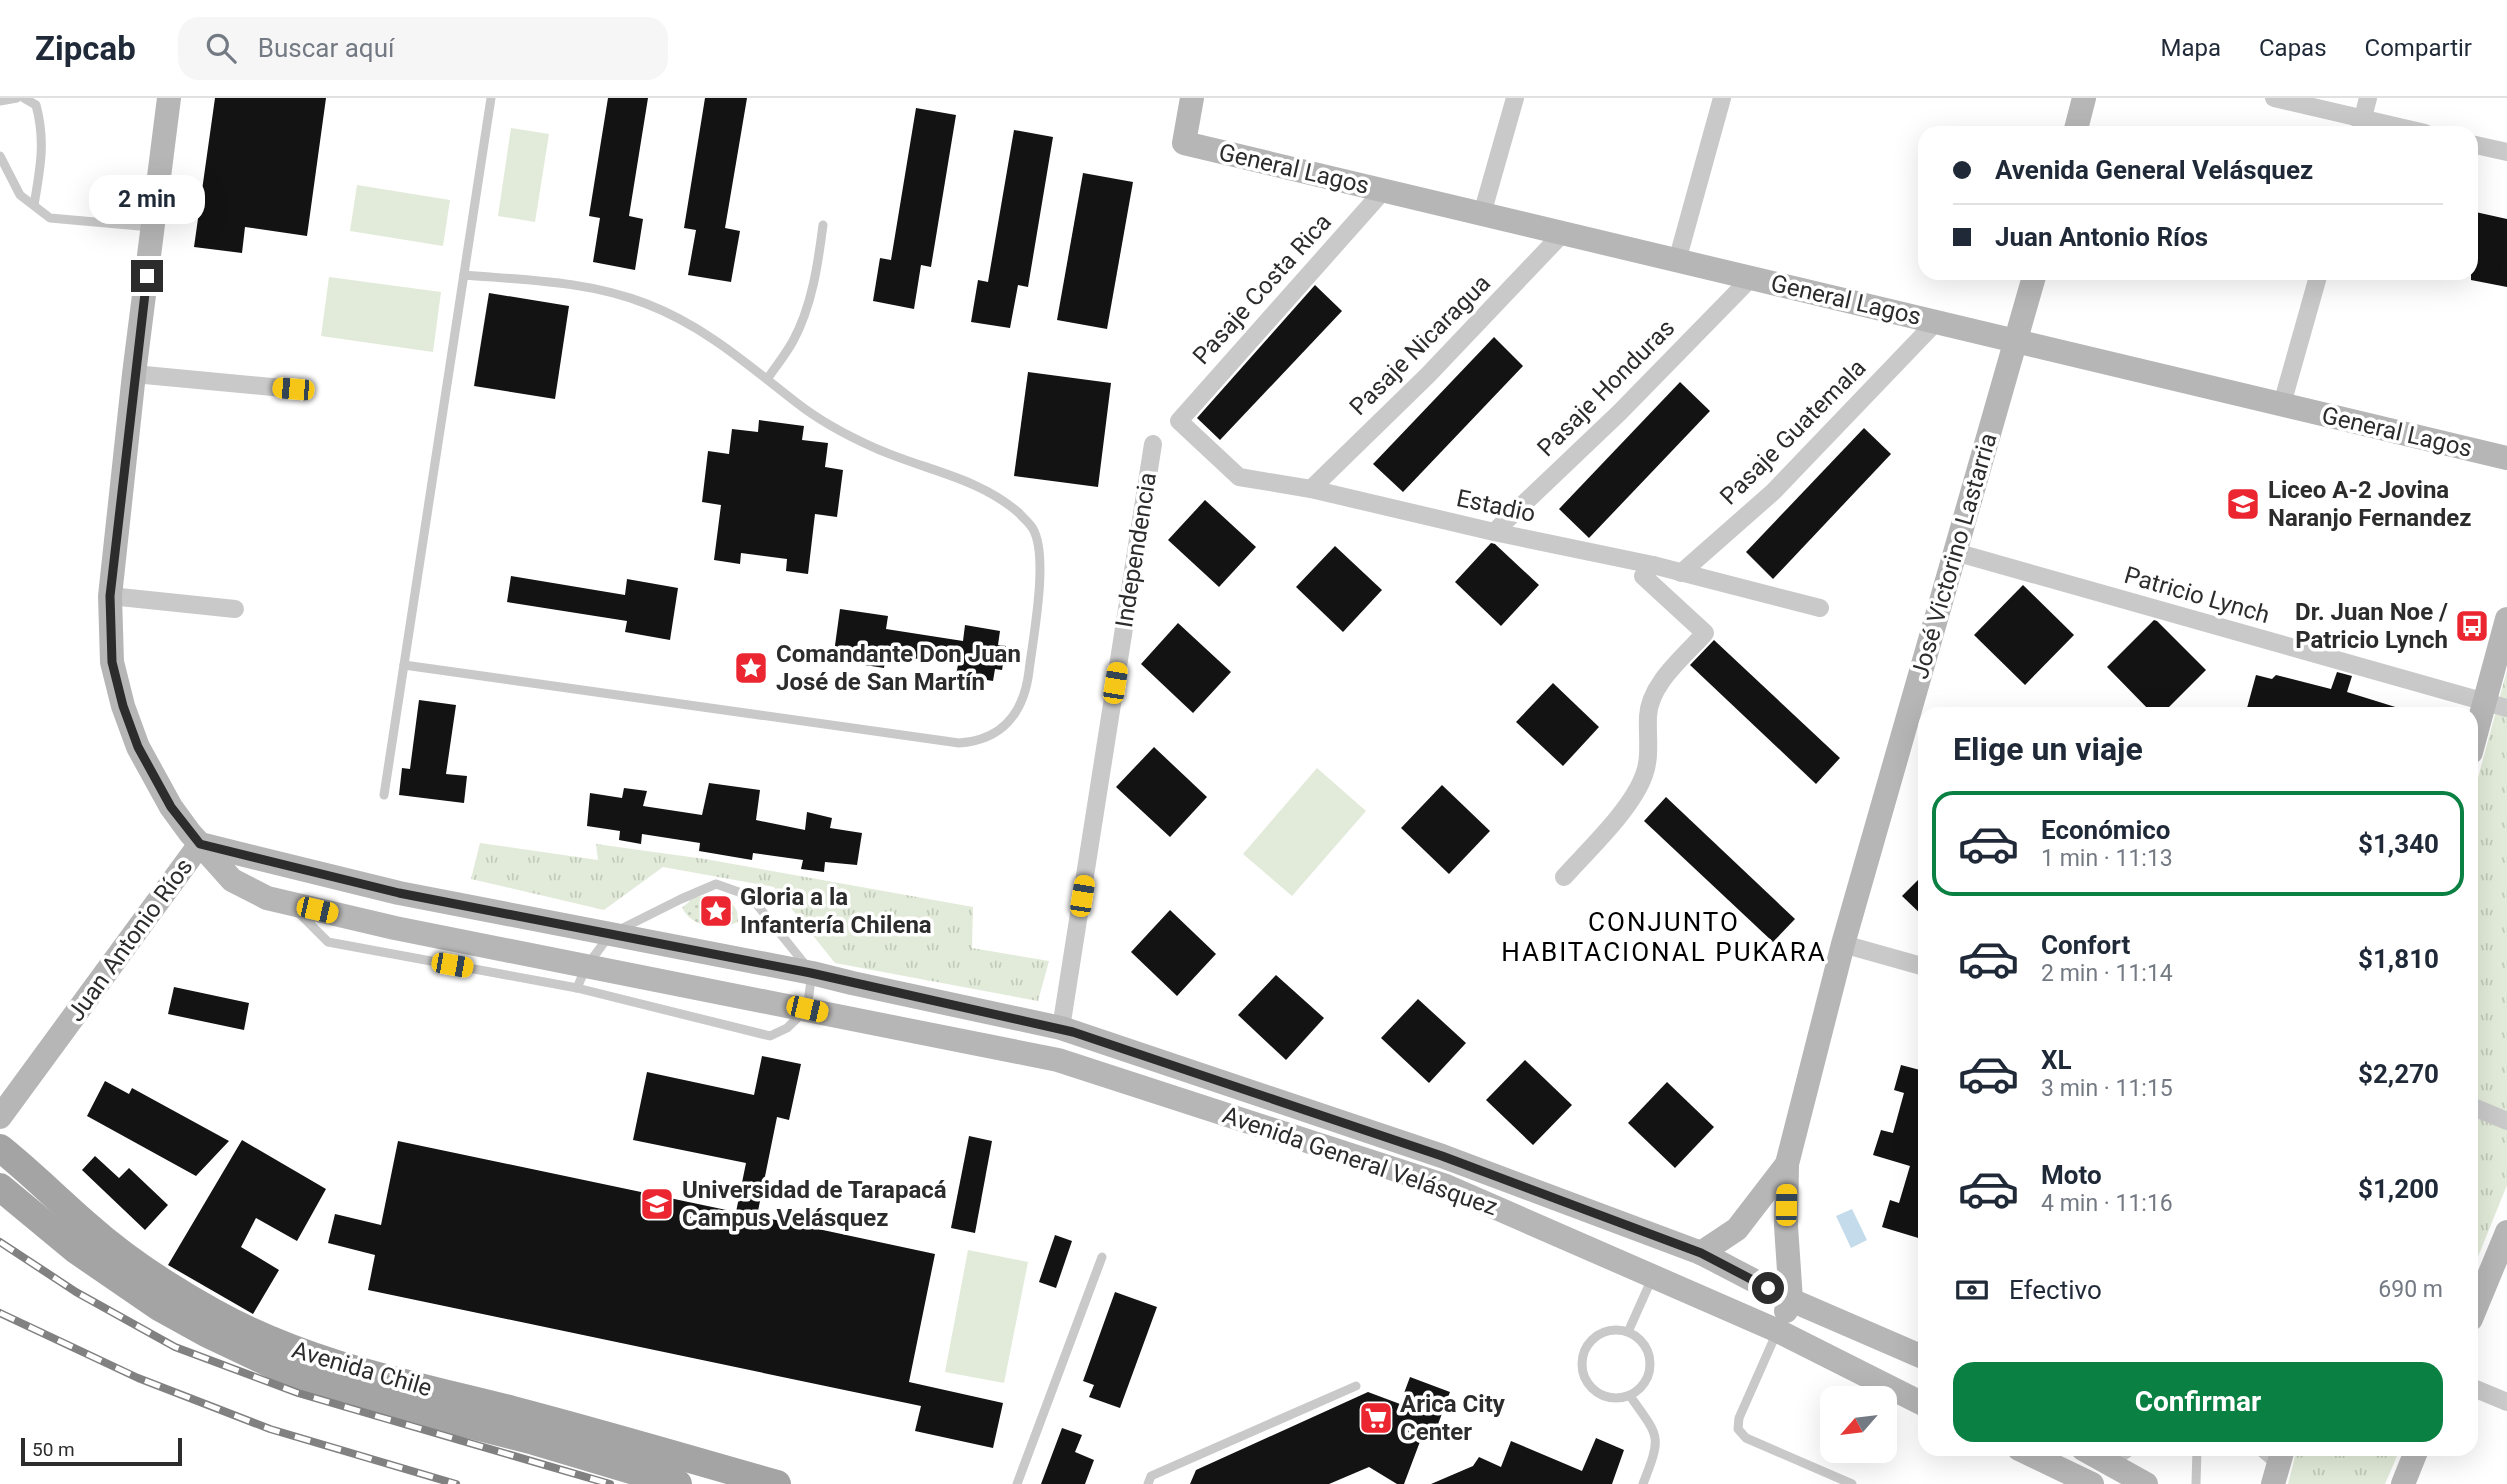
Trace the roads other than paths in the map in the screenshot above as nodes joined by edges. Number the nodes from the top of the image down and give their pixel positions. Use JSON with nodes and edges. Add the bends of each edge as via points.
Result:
{"nodes":[{"id":1,"x":17,"y":98,"type":"edge"},
{"id":2,"x":24,"y":98,"type":"edge"},
{"id":3,"x":169,"y":98,"type":"edge"},
{"id":4,"x":491,"y":98,"type":"edge"},
{"id":5,"x":1192,"y":98,"type":"edge"},
{"id":6,"x":1515,"y":98,"type":"edge"},
{"id":7,"x":1722,"y":98,"type":"edge"},
{"id":8,"x":2084,"y":98,"type":"edge"},
{"id":9,"x":2274,"y":98,"type":"edge"},
{"id":10,"x":2368,"y":98,"type":"edge"},
{"id":11,"x":0,"y":102,"type":"edge"},
{"id":12,"x":2076,"y":126,"type":"edge"},
{"id":13,"x":2361,"y":126,"type":"edge"},
{"id":14,"x":2478,"y":146,"type":"edge"},
{"id":15,"x":2507,"y":152,"type":"edge"},
{"id":16,"x":0,"y":156,"type":"edge"},
{"id":17,"x":1383,"y":191,"type":"junction"},
{"id":18,"x":34,"y":205,"type":"junction"},
{"id":19,"x":1482,"y":214,"type":"junction"},
{"id":20,"x":823,"y":225,"type":"dead end"},
{"id":21,"x":153,"y":227,"type":"junction"},
{"id":22,"x":1563,"y":233,"type":"junction"},
{"id":23,"x":1677,"y":261,"type":"junction"},
{"id":24,"x":464,"y":275,"type":"junction"},
{"id":25,"x":1751,"y":278,"type":"junction"},
{"id":26,"x":2033,"y":280,"type":"edge"},
{"id":27,"x":2317,"y":280,"type":"edge"},
{"id":28,"x":1936,"y":322,"type":"junction"},
{"id":29,"x":2016,"y":341,"type":"junction"},
{"id":30,"x":134,"y":374,"type":"junction"},
{"id":31,"x":768,"y":377,"type":"junction"},
{"id":32,"x":293,"y":389,"type":"dead end"},
{"id":33,"x":2282,"y":404,"type":"junction"},
{"id":34,"x":1179,"y":421,"type":"joint"},
{"id":35,"x":1153,"y":444,"type":"dead end"},
{"id":36,"x":2507,"y":458,"type":"edge"},
{"id":37,"x":1311,"y":489,"type":"junction"},
{"id":38,"x":1494,"y":532,"type":"junction"},
{"id":39,"x":1955,"y":552,"type":"junction"},
{"id":40,"x":1653,"y":565,"type":"junction"},
{"id":41,"x":1681,"y":573,"type":"junction"},
{"id":42,"x":110,"y":596,"type":"junction"},
{"id":43,"x":1820,"y":608,"type":"dead end"},
{"id":44,"x":235,"y":609,"type":"dead end"},
{"id":45,"x":2507,"y":619,"type":"edge"},
{"id":46,"x":404,"y":665,"type":"junction"},
{"id":47,"x":2496,"y":705,"type":"edge"},
{"id":48,"x":2478,"y":739,"type":"edge"},
{"id":49,"x":384,"y":795,"type":"dead end"},
{"id":50,"x":200,"y":844,"type":"junction"},
{"id":51,"x":1564,"y":877,"type":"dead end"},
{"id":52,"x":610,"y":935,"type":"junction"},
{"id":53,"x":1843,"y":944,"type":"junction"},
{"id":54,"x":1918,"y":965,"type":"edge"},
{"id":55,"x":811,"y":973,"type":"junction"},
{"id":56,"x":582,"y":977,"type":"junction"},
{"id":57,"x":807,"y":1009,"type":"junction"},
{"id":58,"x":1061,"y":1028,"type":"junction"},
{"id":59,"x":2478,"y":1109,"type":"edge"},
{"id":60,"x":0,"y":1117,"type":"edge"},
{"id":61,"x":2507,"y":1121,"type":"edge"},
{"id":62,"x":0,"y":1147,"type":"edge"},
{"id":63,"x":1787,"y":1164,"type":"junction"},
{"id":64,"x":0,"y":1187,"type":"edge"},
{"id":65,"x":2507,"y":1232,"type":"edge"},
{"id":66,"x":1701,"y":1253,"type":"junction"},
{"id":67,"x":1102,"y":1257,"type":"dead end"},
{"id":68,"x":1653,"y":1275,"type":"junction"},
{"id":69,"x":1791,"y":1300,"type":"junction"},
{"id":70,"x":2478,"y":1302,"type":"edge"},
{"id":71,"x":1778,"y":1331,"type":"junction"},
{"id":72,"x":1628,"y":1332,"type":"junction"},
{"id":73,"x":1918,"y":1356,"type":"edge"},
{"id":74,"x":1356,"y":1386,"type":"dead end"},
{"id":75,"x":2478,"y":1390,"type":"edge"},
{"id":76,"x":1630,"y":1395,"type":"junction"},
{"id":77,"x":1918,"y":1401,"type":"edge"},
{"id":78,"x":2507,"y":1402,"type":"edge"},
{"id":79,"x":2033,"y":1456,"type":"edge"},
{"id":80,"x":2095,"y":1456,"type":"edge"},
{"id":81,"x":2124,"y":1456,"type":"edge"},
{"id":82,"x":2197,"y":1456,"type":"edge"},
{"id":83,"x":2414,"y":1456,"type":"edge"},
{"id":84,"x":2111,"y":1465,"type":"junction"},
{"id":85,"x":678,"y":1484,"type":"edge"},
{"id":86,"x":778,"y":1484,"type":"edge"},
{"id":87,"x":1017,"y":1484,"type":"edge"},
{"id":88,"x":1148,"y":1484,"type":"edge"},
{"id":89,"x":1643,"y":1484,"type":"edge"},
{"id":90,"x":1852,"y":1484,"type":"edge"},
{"id":91,"x":2092,"y":1484,"type":"edge"},
{"id":92,"x":2147,"y":1484,"type":"edge"},
{"id":93,"x":2196,"y":1484,"type":"edge"},
{"id":94,"x":2403,"y":1484,"type":"edge"}],
"edges":[{"from":1,"to":11,"type":"lane"},
{"from":2,"to":18,"type":"lane","via":[[36,105],[42,129]]},
{"from":3,"to":21,"type":"main road","name":"Juan Antonio Ríos"},
{"from":4,"to":24,"type":"lane"},
{"from":5,"to":17,"type":"main road","name":"General Lagos","via":[[1184,143]]},
{"from":6,"to":19,"type":"street"},
{"from":7,"to":23,"type":"street"},
{"from":8,"to":12,"type":"main road"},
{"from":9,"to":13,"type":"street"},
{"from":10,"to":13,"type":"street"},
{"from":14,"to":15,"type":"street"},
{"from":16,"to":18,"type":"lane","via":[[20,195]]},
{"from":17,"to":19,"type":"main road","name":"General Lagos"},
{"from":17,"to":34,"type":"street","name":"Pasaje Costa Rica"},
{"from":18,"to":21,"type":"lane","via":[[50,218]]},
{"from":19,"to":22,"type":"main road","name":"General Lagos"},
{"from":20,"to":31,"type":"lane","via":[[806,309],[792,342]]},
{"from":21,"to":30,"type":"main road","name":"Juan Antonio Ríos"},
{"from":22,"to":23,"type":"main road","name":"General Lagos"},
{"from":22,"to":37,"type":"street","name":"Pasaje Nicaragua"},
{"from":23,"to":25,"type":"main road","name":"General Lagos"},
{"from":24,"to":31,"type":"lane","via":[[567,284],[622,295],[707,335]]},
{"from":24,"to":46,"type":"lane"},
{"from":25,"to":28,"type":"main road","name":"General Lagos"},
{"from":25,"to":38,"type":"street","name":"Pasaje Honduras"},
{"from":26,"to":29,"type":"main road","name":"José Victorino Lastarria"},
{"from":27,"to":33,"type":"street"},
{"from":28,"to":29,"type":"main road","name":"General Lagos"},
{"from":28,"to":41,"type":"street","name":"Pasaje Guatemala","via":[[1773,492]]},
{"from":29,"to":33,"type":"main road","name":"General Lagos"},
{"from":29,"to":39,"type":"main road","name":"José Victorino Lastarria"},
{"from":30,"to":32,"type":"street"},
{"from":30,"to":42,"type":"main road","name":"Juan Antonio Ríos"},
{"from":31,"to":46,"type":"lane","via":[[798,404],[849,435],[987,490],[1034,529],[1040,581],[1028,680],[1016,711],[1000,730],[976,742],[937,741]]},
{"from":33,"to":36,"type":"main road","name":"General Lagos"},
{"from":34,"to":37,"type":"street","name":"Estadio","via":[[1240,477]]},
{"from":35,"to":58,"type":"street","name":"Independencia"},
{"from":37,"to":38,"type":"street","name":"Estadio"},
{"from":38,"to":40,"type":"street","name":"Estadio"},
{"from":39,"to":47,"type":"street","name":"Patricio Lynch"},
{"from":39,"to":53,"type":"main road","name":"José Victorino Lastarria"},
{"from":40,"to":41,"type":"street","name":"Estadio"},
{"from":40,"to":51,"type":"street","via":[[1643,576],[1705,633],[1653,692],[1645,774],[1632,799]]},
{"from":41,"to":43,"type":"street","name":"Estadio"},
{"from":42,"to":44,"type":"street"},
{"from":42,"to":50,"type":"main road","name":"Juan Antonio Ríos","via":[[112,662],[123,706],[138,747],[171,807]]},
{"from":45,"to":47,"type":"main road"},
{"from":46,"to":49,"type":"lane"},
{"from":47,"to":48,"type":"main road"},
{"from":50,"to":52,"type":"main road","name":"Avenida General Velásquez","via":[[399,893]]},
{"from":50,"to":56,"type":"main road","name":"Avenida General Velásquez","via":[[232,880],[267,898]]},
{"from":50,"to":60,"type":"main road","name":"Juan Antonio Ríos"},
{"from":52,"to":55,"type":"main road","name":"Avenida General Velásquez"},
{"from":52,"to":55,"type":"lane","via":[[716,884],[750,896]]},
{"from":52,"to":56,"type":"lane"},
{"from":53,"to":54,"type":"street"},
{"from":53,"to":63,"type":"main road","name":"José Victorino Lastarria"},
{"from":55,"to":57,"type":"lane"},
{"from":55,"to":58,"type":"main road","name":"Avenida General Velásquez"},
{"from":56,"to":57,"type":"main road","name":"Avenida General Velásquez"},
{"from":56,"to":57,"type":"lane","via":[[770,1037]]},
{"from":57,"to":68,"type":"main road","name":"Avenida General Velásquez","via":[[1065,1062],[1446,1186]]},
{"from":58,"to":66,"type":"main road","name":"Avenida General Velásquez","via":[[1442,1156]]},
{"from":59,"to":61,"type":"street"},
{"from":62,"to":86,"type":"main road","name":"Avenida Chile","via":[[124,1255],[214,1313],[287,1348],[384,1379]]},
{"from":63,"to":66,"type":"main road","name":"José Victorino Lastarria","via":[[1737,1228]]},
{"from":63,"to":69,"type":"main road","name":"José Victorino Lastarria"},
{"from":64,"to":85,"type":"main road","name":"Avenida Chile","via":[[76,1250],[159,1307],[282,1369],[356,1396],[534,1441]]},
{"from":65,"to":70,"type":"main road"},
{"from":66,"to":69,"type":"main road","name":"Avenida General Velásquez"},
{"from":67,"to":87,"type":"lane"},
{"from":68,"to":71,"type":"main road","name":"Avenida General Velásquez"},
{"from":68,"to":72,"type":"lane"},
{"from":69,"to":71,"type":"main road","name":"José Victorino Lastarria"},
{"from":69,"to":73,"type":"main road","name":"Avenida General Velásquez"},
{"from":71,"to":77,"type":"main road","name":"Avenida General Velásquez"},
{"from":71,"to":90,"type":"lane","via":[[1738,1429],[1746,1438]]},
{"from":72,"to":76,"type":"lane","via":[[1638,1338],[1649,1358],[1646,1380]]},
{"from":72,"to":76,"type":"lane","via":[[1606,1331],[1596,1336],[1583,1353],[1581,1365],[1597,1393],[1607,1398]]},
{"from":74,"to":88,"type":"lane","via":[[1151,1476]]},
{"from":75,"to":78,"type":"street"},
{"from":76,"to":89,"type":"lane","via":[[1656,1438],[1656,1451]]},
{"from":79,"to":91,"type":"main road"},
{"from":80,"to":84,"type":"main road"},
{"from":81,"to":84,"type":"lane"},
{"from":82,"to":93,"type":"lane"},
{"from":83,"to":94,"type":"main road"},
{"from":84,"to":92,"type":"main road"}]}
